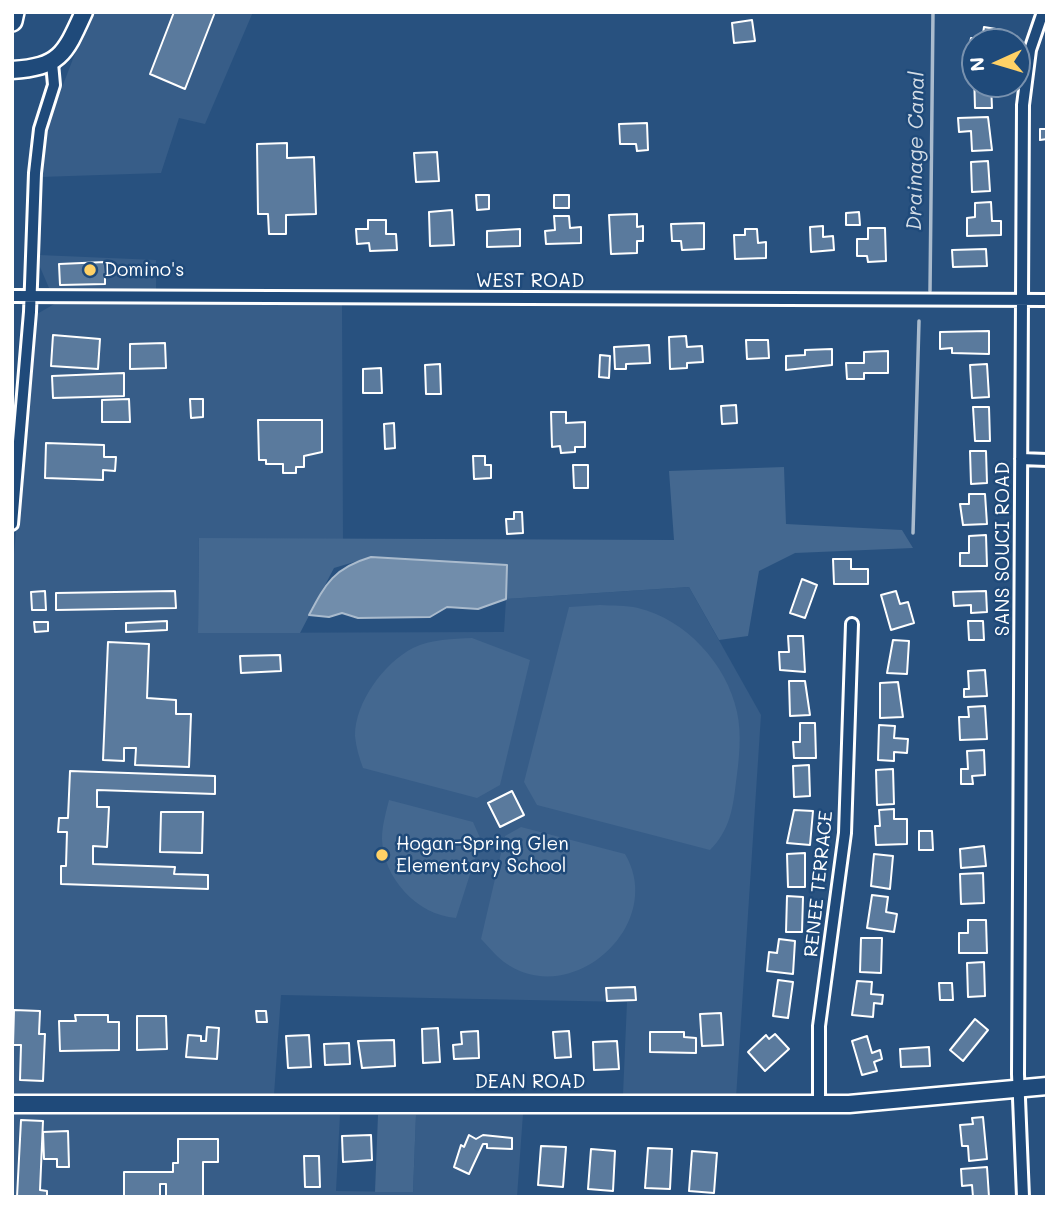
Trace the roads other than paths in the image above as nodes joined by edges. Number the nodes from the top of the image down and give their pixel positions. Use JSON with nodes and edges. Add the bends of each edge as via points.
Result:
{"nodes":[{"id":1,"x":14,"y":12,"type":"edge"},
{"id":2,"x":84,"y":12,"type":"edge"},
{"id":3,"x":1043,"y":12,"type":"edge"},
{"id":4,"x":12,"y":21,"type":"edge"},
{"id":5,"x":52,"y":63,"type":"junction"},
{"id":6,"x":12,"y":70,"type":"edge"},
{"id":7,"x":12,"y":296,"type":"edge"},
{"id":8,"x":30,"y":296,"type":"junction"},
{"id":9,"x":1022,"y":300,"type":"junction"},
{"id":10,"x":1047,"y":300,"type":"edge"},
{"id":11,"x":15,"y":436,"type":"edge"},
{"id":12,"x":1021,"y":459,"type":"junction"},
{"id":13,"x":1047,"y":460,"type":"edge"},
{"id":14,"x":12,"y":524,"type":"edge"},
{"id":15,"x":852,"y":625,"type":"dead end"},
{"id":16,"x":1047,"y":1086,"type":"edge"},
{"id":17,"x":1021,"y":1088,"type":"junction"},
{"id":18,"x":12,"y":1104,"type":"edge"},
{"id":19,"x":819,"y":1104,"type":"junction"},
{"id":20,"x":1023,"y":1197,"type":"edge"}],
"edges":[{"from":1,"to":4,"type":"highway"},
{"from":2,"to":5,"type":"main road","via":[[68,46]]},
{"from":3,"to":9,"type":"street","name":"SANS SOUCI ROAD","via":[[1030,50],[1023,105]]},
{"from":5,"to":6,"type":"main road"},
{"from":5,"to":8,"type":"street","via":[[54,86],[40,130],[35,173]]},
{"from":7,"to":8,"type":"street","name":"WEST ROAD"},
{"from":8,"to":9,"type":"street","name":"WEST ROAD"},
{"from":8,"to":11,"type":"street"},
{"from":9,"to":10,"type":"street","name":"WEST ROAD"},
{"from":9,"to":12,"type":"street","name":"SANS SOUCI ROAD"},
{"from":11,"to":14,"type":"street"},
{"from":12,"to":13,"type":"street"},
{"from":12,"to":17,"type":"street","name":"SANS SOUCI ROAD"},
{"from":15,"to":19,"type":"street","name":"RENEE TERRACE","via":[[843,860],[819,1026]]},
{"from":16,"to":17,"type":"main road","name":"DEAN ROAD"},
{"from":17,"to":19,"type":"main road","name":"DEAN ROAD","via":[[928,1099]]},
{"from":17,"to":20,"type":"street","name":"SANS SOUCI ROAD"},
{"from":18,"to":19,"type":"main road","name":"DEAN ROAD"}]}
